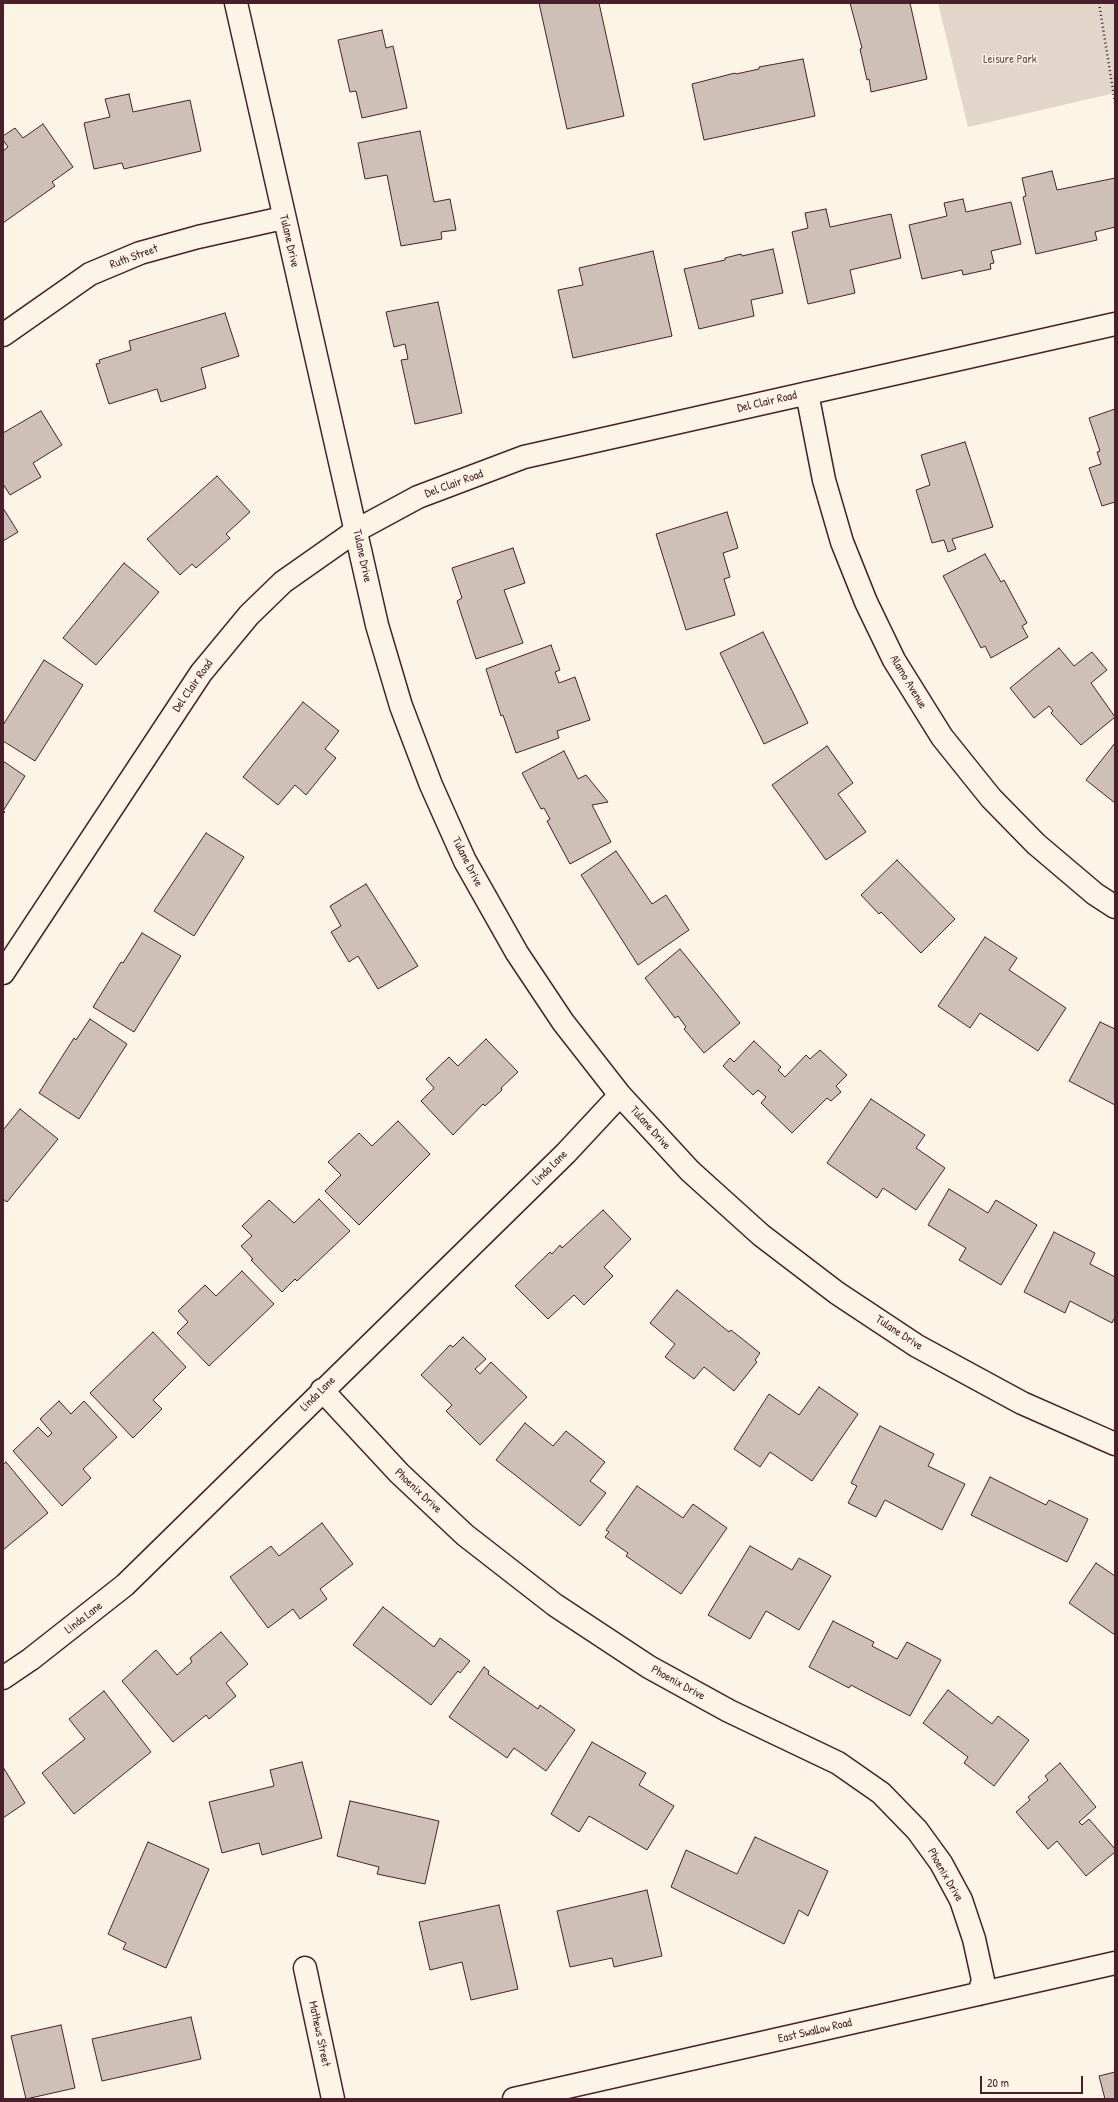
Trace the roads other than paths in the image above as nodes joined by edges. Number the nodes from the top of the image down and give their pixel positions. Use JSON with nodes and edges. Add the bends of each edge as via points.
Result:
{"nodes":[{"id":1,"x":236,"y":3,"type":"edge"},
{"id":2,"x":283,"y":218,"type":"junction"},
{"id":3,"x":1115,"y":324,"type":"edge"},
{"id":4,"x":3,"y":336,"type":"edge"},
{"id":5,"x":807,"y":393,"type":"junction"},
{"id":6,"x":357,"y":530,"type":"junction"},
{"id":7,"x":1115,"y":907,"type":"edge"},
{"id":8,"x":3,"y":973,"type":"edge"},
{"id":9,"x":620,"y":1095,"type":"junction"},
{"id":10,"x":322,"y":1390,"type":"junction"},
{"id":11,"x":1115,"y":1444,"type":"edge"},
{"id":12,"x":3,"y":1678,"type":"edge"},
{"id":13,"x":1115,"y":1963,"type":"edge"},
{"id":14,"x":305,"y":1968,"type":"dead end"},
{"id":15,"x":979,"y":1994,"type":"junction"},
{"id":16,"x":333,"y":2099,"type":"edge"},
{"id":17,"x":514,"y":2099,"type":"edge"}],
"edges":[{"from":1,"to":2,"type":"street","name":"Tulane Drive"},
{"from":2,"to":4,"type":"street","name":"Ruth Street","via":[[198,237],[133,256],[90,274]]},
{"from":2,"to":6,"type":"street","name":"Tulane Drive"},
{"from":3,"to":5,"type":"street","name":"Del Clair Road"},
{"from":5,"to":6,"type":"street","name":"Del Clair Road","via":[[524,457],[418,497]]},
{"from":5,"to":7,"type":"street","name":"Alamo Avenue","via":[[824,480],[842,542],[866,602],[894,660],[942,737],[991,798],[1036,844],[1095,894]]},
{"from":6,"to":8,"type":"street","name":"Del Clair Road","via":[[283,582],[249,615],[201,673]]},
{"from":6,"to":9,"type":"street","name":"Tulane Drive","via":[[377,625],[401,706],[431,785],[465,861],[529,972],[563,1022]]},
{"from":9,"to":10,"type":"street","name":"Linda Lane","via":[[566,1153]]},
{"from":9,"to":11,"type":"street","name":"Tulane Drive","via":[[690,1172],[761,1234],[837,1292],[917,1346],[1022,1403]]},
{"from":10,"to":12,"type":"street","name":"Linda Lane","via":[[125,1585]]},
{"from":10,"to":15,"type":"street","name":"Phoenix Drive","via":[[399,1474],[465,1535],[554,1606],[649,1667],[729,1711],[838,1763],[881,1793],[917,1830],[941,1863],[961,1900],[974,1939],[983,1980]]},
{"from":13,"to":15,"type":"street","name":"East Swallow Road"},
{"from":14,"to":16,"type":"street","name":"Mathews Street"},
{"from":15,"to":17,"type":"street","name":"East Swallow Road"}]}
